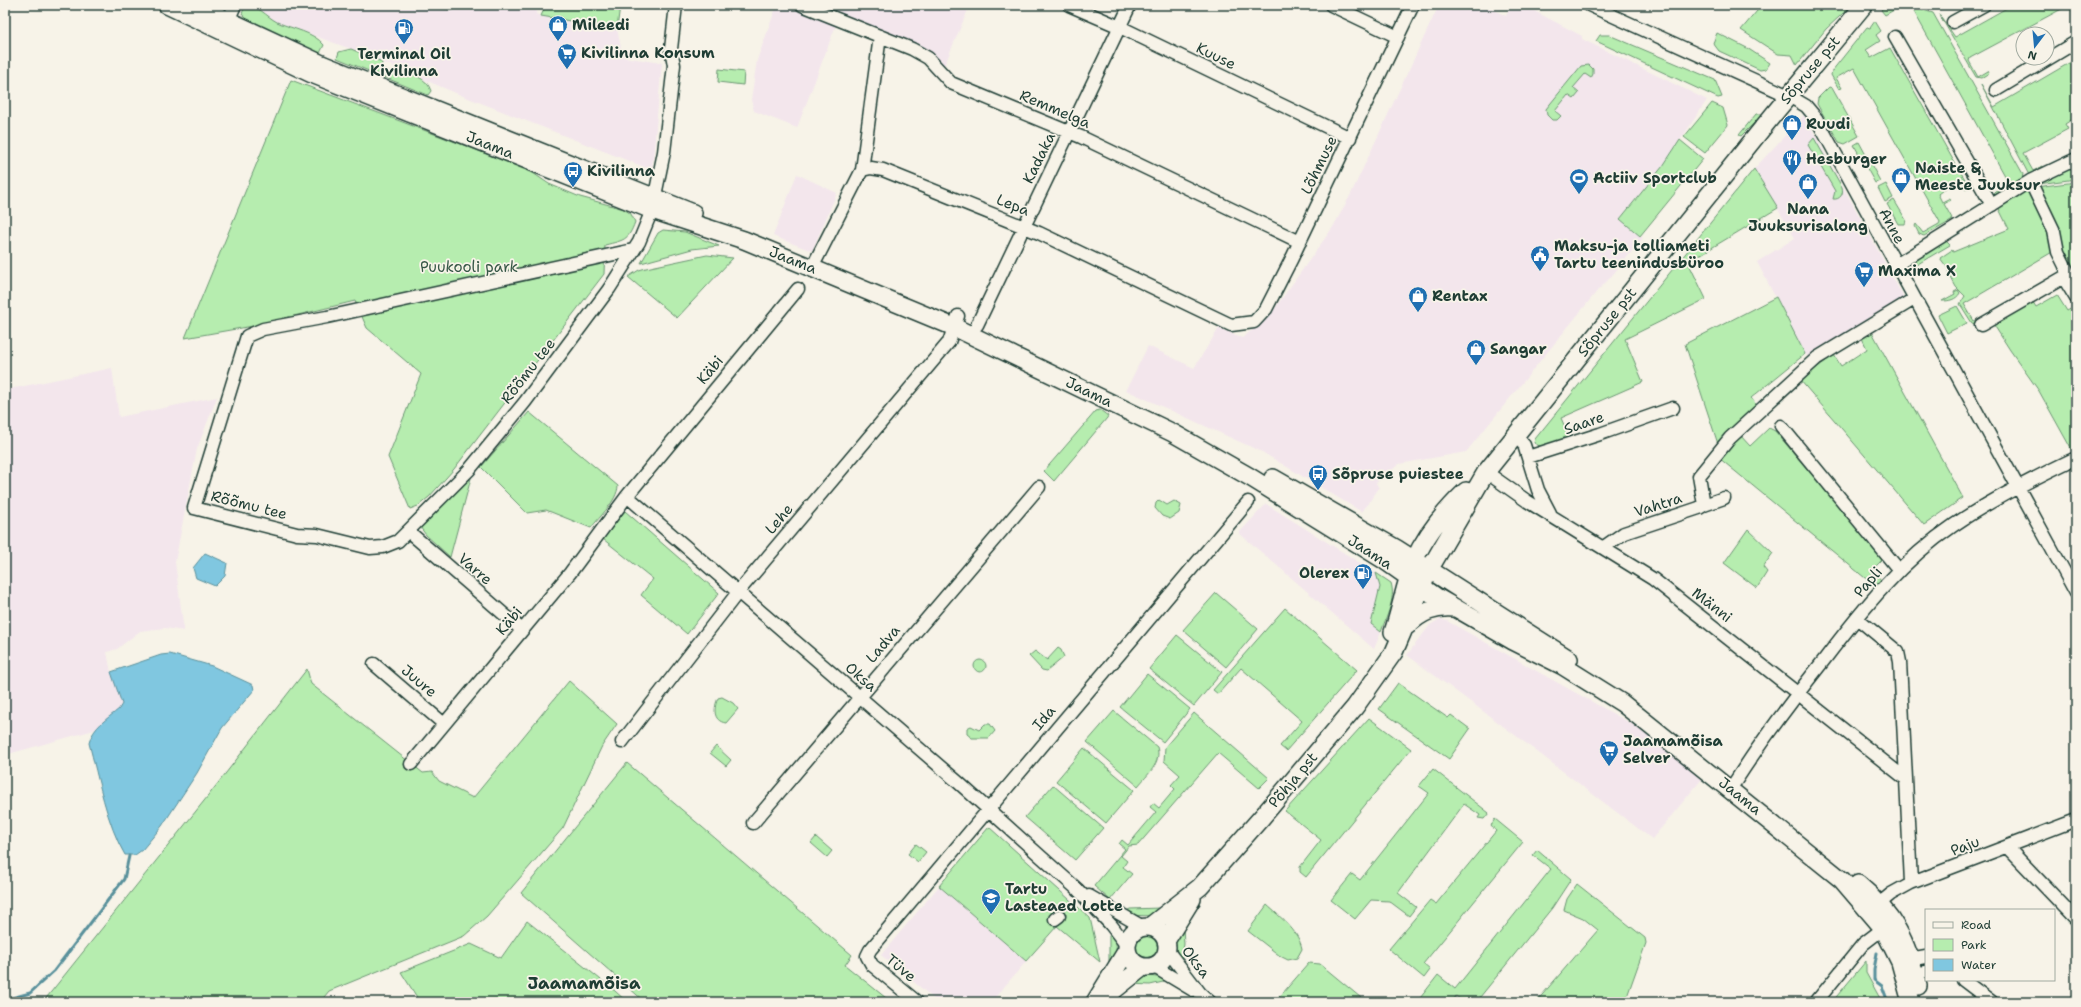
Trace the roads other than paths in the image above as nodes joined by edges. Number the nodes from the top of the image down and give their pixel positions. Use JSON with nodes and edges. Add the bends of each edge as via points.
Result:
{"nodes":[{"id":1,"x":167,"y":5,"type":"edge"},
{"id":2,"x":195,"y":5,"type":"edge"},
{"id":3,"x":235,"y":5,"type":"edge"},
{"id":4,"x":676,"y":5,"type":"edge"},
{"id":5,"x":802,"y":5,"type":"edge"},
{"id":6,"x":1069,"y":5,"type":"edge"},
{"id":7,"x":1130,"y":5,"type":"edge"},
{"id":8,"x":1331,"y":5,"type":"edge"},
{"id":9,"x":1414,"y":5,"type":"edge"},
{"id":10,"x":1589,"y":5,"type":"edge"},
{"id":11,"x":1864,"y":5,"type":"edge"},
{"id":12,"x":1984,"y":5,"type":"edge"},
{"id":13,"x":1953,"y":22,"type":"dead end"},
{"id":14,"x":226,"y":27,"type":"junction"},
{"id":15,"x":1120,"y":27,"type":"junction"},
{"id":16,"x":880,"y":36,"type":"junction"},
{"id":17,"x":1398,"y":37,"type":"junction"},
{"id":18,"x":1895,"y":37,"type":"dead end"},
{"id":19,"x":2076,"y":42,"type":"edge"},
{"id":20,"x":1996,"y":90,"type":"dead end"},
{"id":21,"x":1789,"y":96,"type":"junction"},
{"id":22,"x":1069,"y":132,"type":"junction"},
{"id":23,"x":1350,"y":138,"type":"junction"},
{"id":24,"x":2076,"y":159,"type":"edge"},
{"id":25,"x":862,"y":170,"type":"junction"},
{"id":26,"x":2030,"y":182,"type":"junction"},
{"id":27,"x":654,"y":203,"type":"junction"},
{"id":28,"x":1992,"y":205,"type":"junction"},
{"id":29,"x":1024,"y":227,"type":"junction"},
{"id":30,"x":1300,"y":242,"type":"junction"},
{"id":31,"x":633,"y":250,"type":"junction"},
{"id":32,"x":816,"y":260,"type":"junction"},
{"id":33,"x":1896,"y":265,"type":"junction"},
{"id":34,"x":2066,"y":276,"type":"junction"},
{"id":35,"x":798,"y":289,"type":"dead end"},
{"id":36,"x":2076,"y":298,"type":"edge"},
{"id":37,"x":1914,"y":299,"type":"junction"},
{"id":38,"x":956,"y":322,"type":"junction"},
{"id":39,"x":977,"y":324,"type":"junction"},
{"id":40,"x":1240,"y":324,"type":"joint"},
{"id":41,"x":1981,"y":325,"type":"dead end"},
{"id":42,"x":1673,"y":408,"type":"dead end"},
{"id":43,"x":1780,"y":426,"type":"dead end"},
{"id":44,"x":1515,"y":435,"type":"junction"},
{"id":45,"x":1528,"y":457,"type":"junction"},
{"id":46,"x":2076,"y":458,"type":"edge"},
{"id":47,"x":1486,"y":472,"type":"junction"},
{"id":48,"x":1038,"y":486,"type":"dead end"},
{"id":49,"x":2017,"y":488,"type":"junction"},
{"id":50,"x":1538,"y":490,"type":"junction"},
{"id":51,"x":630,"y":493,"type":"junction"},
{"id":52,"x":1724,"y":498,"type":"dead end"},
{"id":53,"x":1527,"y":501,"type":"junction"},
{"id":54,"x":1248,"y":502,"type":"dead end"},
{"id":55,"x":1704,"y":505,"type":"junction"},
{"id":56,"x":1550,"y":514,"type":"junction"},
{"id":57,"x":408,"y":532,"type":"junction"},
{"id":58,"x":1604,"y":547,"type":"junction"},
{"id":59,"x":1414,"y":561,"type":"junction"},
{"id":60,"x":1428,"y":570,"type":"junction"},
{"id":61,"x":1899,"y":570,"type":"junction"},
{"id":62,"x":1415,"y":582,"type":"junction"},
{"id":63,"x":739,"y":592,"type":"junction"},
{"id":64,"x":2076,"y":592,"type":"edge"},
{"id":65,"x":1455,"y":608,"type":"junction"},
{"id":66,"x":1857,"y":618,"type":"junction"},
{"id":67,"x":1405,"y":629,"type":"junction"},
{"id":68,"x":522,"y":630,"type":"junction"},
{"id":69,"x":374,"y":664,"type":"dead end"},
{"id":70,"x":1382,"y":669,"type":"junction"},
{"id":71,"x":1797,"y":694,"type":"junction"},
{"id":72,"x":859,"y":697,"type":"junction"},
{"id":73,"x":444,"y":724,"type":"junction"},
{"id":74,"x":622,"y":742,"type":"dead end"},
{"id":75,"x":411,"y":764,"type":"dead end"},
{"id":76,"x":1906,"y":779,"type":"junction"},
{"id":77,"x":1735,"y":782,"type":"junction"},
{"id":78,"x":988,"y":809,"type":"junction"},
{"id":79,"x":2076,"y":820,"type":"edge"},
{"id":80,"x":753,"y":823,"type":"dead end"},
{"id":81,"x":2007,"y":847,"type":"junction"},
{"id":82,"x":1911,"y":883,"type":"junction"},
{"id":83,"x":1200,"y":887,"type":"junction"},
{"id":84,"x":1077,"y":889,"type":"junction"},
{"id":85,"x":1875,"y":907,"type":"junction"},
{"id":86,"x":2076,"y":919,"type":"edge"},
{"id":87,"x":1888,"y":925,"type":"junction"},
{"id":88,"x":1146,"y":927,"type":"junction"},
{"id":89,"x":1167,"y":945,"type":"junction"},
{"id":90,"x":1127,"y":948,"type":"junction"},
{"id":91,"x":867,"y":956,"type":"joint"},
{"id":92,"x":1914,"y":966,"type":"edge"},
{"id":93,"x":1148,"y":967,"type":"junction"},
{"id":94,"x":1964,"y":981,"type":"edge"},
{"id":95,"x":1200,"y":993,"type":"junction"},
{"id":96,"x":917,"y":1002,"type":"edge"},
{"id":97,"x":1095,"y":1002,"type":"edge"},
{"id":98,"x":1100,"y":1002,"type":"edge"},
{"id":99,"x":1210,"y":1002,"type":"edge"},
{"id":100,"x":1816,"y":1002,"type":"edge"},
{"id":101,"x":1911,"y":1002,"type":"edge"},
{"id":102,"x":1922,"y":1002,"type":"edge"},
{"id":103,"x":1992,"y":1002,"type":"edge"}],
"edges":[{"from":1,"to":14,"type":"main road","name":"Jaama"},
{"from":2,"to":14,"type":"main road","name":"Jaama"},
{"from":3,"to":14,"type":"street"},
{"from":4,"to":27,"type":"street","via":[[671,49],[674,65],[664,152]]},
{"from":5,"to":16,"type":"street","name":"Remmelga"},
{"from":6,"to":15,"type":"street","name":"Kuuse"},
{"from":7,"to":15,"type":"street","name":"Kadaka"},
{"from":8,"to":17,"type":"street"},
{"from":9,"to":17,"type":"street","name":"Lõhmuse"},
{"from":10,"to":21,"type":"street","name":"Anne"},
{"from":11,"to":21,"type":"main road","name":"Sõpruse pst"},
{"from":12,"to":13,"type":"street"},
{"from":14,"to":27,"type":"main road","name":"Jaama","via":[[312,74]]},
{"from":15,"to":22,"type":"street","name":"Kadaka"},
{"from":15,"to":23,"type":"street","name":"Kuuse"},
{"from":16,"to":22,"type":"street","name":"Remmelga","via":[[928,58],[951,83]]},
{"from":16,"to":25,"type":"street"},
{"from":17,"to":23,"type":"street","name":"Lõhmuse"},
{"from":18,"to":28,"type":"street"},
{"from":19,"to":20,"type":"street"},
{"from":21,"to":33,"type":"street","name":"Anne","via":[[1806,106],[1816,118]]},
{"from":21,"to":44,"type":"main road","name":"Sõpruse pst"},
{"from":22,"to":29,"type":"street","name":"Kadaka"},
{"from":22,"to":30,"type":"street","name":"Remmelga"},
{"from":23,"to":30,"type":"street","name":"Lõhmuse"},
{"from":24,"to":26,"type":"street"},
{"from":25,"to":29,"type":"street","name":"Lepa","via":[[883,170]]},
{"from":25,"to":32,"type":"street"},
{"from":26,"to":28,"type":"street"},
{"from":26,"to":34,"type":"street","via":[[2054,231],[2058,252],[2067,270]]},
{"from":27,"to":31,"type":"street","name":"Rõõmu tee","via":[[639,242]]},
{"from":27,"to":32,"type":"main road","name":"Jaama"},
{"from":27,"to":38,"type":"main road","name":"Jaama"},
{"from":28,"to":33,"type":"street"},
{"from":29,"to":39,"type":"street","name":"Kadaka"},
{"from":29,"to":40,"type":"street","name":"Lepa","via":[[1231,325]]},
{"from":30,"to":40,"type":"street","name":"Lõhmuse","via":[[1266,309],[1254,322]]},
{"from":31,"to":57,"type":"street","name":"Rõõmu tee","via":[[609,289],[525,402],[469,470]]},
{"from":31,"to":57,"type":"street","name":"Rõõmu tee","via":[[334,316],[263,329],[246,336],[194,508],[297,534],[317,535],[370,548],[384,547],[398,541]]},
{"from":32,"to":38,"type":"main road","name":"Jaama"},
{"from":33,"to":37,"type":"street","name":"Anne"},
{"from":34,"to":36,"type":"street","via":[[2065,280]]},
{"from":34,"to":41,"type":"street"},
{"from":35,"to":51,"type":"street","name":"Käbi"},
{"from":37,"to":49,"type":"street","name":"Anne"},
{"from":37,"to":55,"type":"street","via":[[1821,355],[1730,438],[1699,476]]},
{"from":38,"to":39,"type":"main road","name":"Jaama"},
{"from":38,"to":62,"type":"main road","name":"Jaama","via":[[1173,433],[1250,477]]},
{"from":38,"to":63,"type":"street","name":"Lehe","via":[[949,342]]},
{"from":39,"to":59,"type":"main road","name":"Jaama","via":[[1256,468]]},
{"from":42,"to":45,"type":"street","name":"Saare"},
{"from":43,"to":61,"type":"street"},
{"from":44,"to":45,"type":"street","via":[[1524,445]]},
{"from":44,"to":47,"type":"main road","name":"Sõpruse pst"},
{"from":45,"to":50,"type":"street"},
{"from":46,"to":49,"type":"street","name":"Papli"},
{"from":47,"to":53,"type":"street","name":"Männi"},
{"from":47,"to":59,"type":"main road","name":"Sõpruse pst","via":[[1424,540]]},
{"from":47,"to":60,"type":"main road","name":"Sõpruse pst"},
{"from":48,"to":72,"type":"street","name":"Ladva"},
{"from":49,"to":61,"type":"street","name":"Papli","via":[[1953,526]]},
{"from":49,"to":64,"type":"street","name":"Anne"},
{"from":50,"to":53,"type":"street","via":[[1534,497]]},
{"from":50,"to":56,"type":"street"},
{"from":51,"to":63,"type":"street","name":"Oksa"},
{"from":51,"to":68,"type":"street","name":"Käbi","via":[[570,573]]},
{"from":52,"to":55,"type":"street","name":"Vahtra"},
{"from":53,"to":56,"type":"street","name":"Männi"},
{"from":54,"to":78,"type":"street","name":"Ida"},
{"from":55,"to":58,"type":"street","name":"Vahtra","via":[[1624,532]]},
{"from":56,"to":58,"type":"street","name":"Männi"},
{"from":57,"to":68,"type":"street","name":"Varre"},
{"from":58,"to":71,"type":"street","name":"Männi","via":[[1653,579]]},
{"from":59,"to":60,"type":"main road","name":"Jaama"},
{"from":59,"to":62,"type":"main road","name":"Sõpruse pst"},
{"from":60,"to":62,"type":"main road","name":"Sõpruse pst"},
{"from":60,"to":77,"type":"main road","name":"Jaama","via":[[1624,696]]},
{"from":61,"to":66,"type":"street","name":"Papli"},
{"from":62,"to":65,"type":"main road","name":"Jaama"},
{"from":62,"to":67,"type":"main road","name":"Põhja pst"},
{"from":62,"to":70,"type":"main road","name":"Põhja pst"},
{"from":63,"to":72,"type":"street","name":"Oksa"},
{"from":63,"to":74,"type":"street","name":"Lehe"},
{"from":65,"to":67,"type":"main road","via":[[1428,610]]},
{"from":65,"to":85,"type":"main road","name":"Jaama","via":[[1563,666],[1622,703]]},
{"from":66,"to":71,"type":"street","name":"Papli"},
{"from":66,"to":76,"type":"street","via":[[1898,652]]},
{"from":67,"to":70,"type":"main road","name":"Põhja pst"},
{"from":68,"to":73,"type":"street","name":"Käbi"},
{"from":69,"to":73,"type":"street","name":"Juure"},
{"from":70,"to":83,"type":"main road","name":"Põhja pst","via":[[1355,707]]},
{"from":71,"to":76,"type":"street","name":"Männi"},
{"from":71,"to":77,"type":"street","name":"Papli"},
{"from":72,"to":78,"type":"street","name":"Oksa"},
{"from":72,"to":80,"type":"street","name":"Ladva"},
{"from":73,"to":75,"type":"street","name":"Käbi"},
{"from":76,"to":82,"type":"street"},
{"from":77,"to":85,"type":"main road","name":"Jaama"},
{"from":78,"to":84,"type":"street","name":"Oksa"},
{"from":78,"to":91,"type":"street","name":"Ida"},
{"from":79,"to":81,"type":"street","name":"Paju"},
{"from":81,"to":82,"type":"street","name":"Paju"},
{"from":81,"to":86,"type":"street"},
{"from":82,"to":85,"type":"street","name":"Paju"},
{"from":83,"to":88,"type":"main road","name":"Põhja pst"},
{"from":83,"to":89,"type":"main road","name":"Põhja pst"},
{"from":84,"to":88,"type":"street","name":"Oksa"},
{"from":84,"to":90,"type":"street","name":"Oksa","via":[[1111,925]]},
{"from":85,"to":87,"type":"main road","name":"Jaama"},
{"from":87,"to":92,"type":"main road","name":"Jaama"},
{"from":87,"to":100,"type":"street","via":[[1870,937],[1855,953]]},
{"from":88,"to":89,"type":"main road","via":[[1160,932]]},
{"from":88,"to":90,"type":"main road","via":[[1130,936]]},
{"from":89,"to":93,"type":"main road","via":[[1164,958]]},
{"from":89,"to":95,"type":"street","name":"Oksa"},
{"from":90,"to":93,"type":"main road","via":[[1132,961]]},
{"from":90,"to":97,"type":"main road"},
{"from":91,"to":96,"type":"street","name":"Tüve","via":[[872,965]]},
{"from":92,"to":101,"type":"main road","name":"Jaama"},
{"from":92,"to":102,"type":"main road"},
{"from":93,"to":95,"type":"street","name":"Oksa"},
{"from":93,"to":98,"type":"main road","via":[[1121,983]]},
{"from":94,"to":103,"type":"street"},
{"from":95,"to":99,"type":"street","name":"Oksa"}]}
